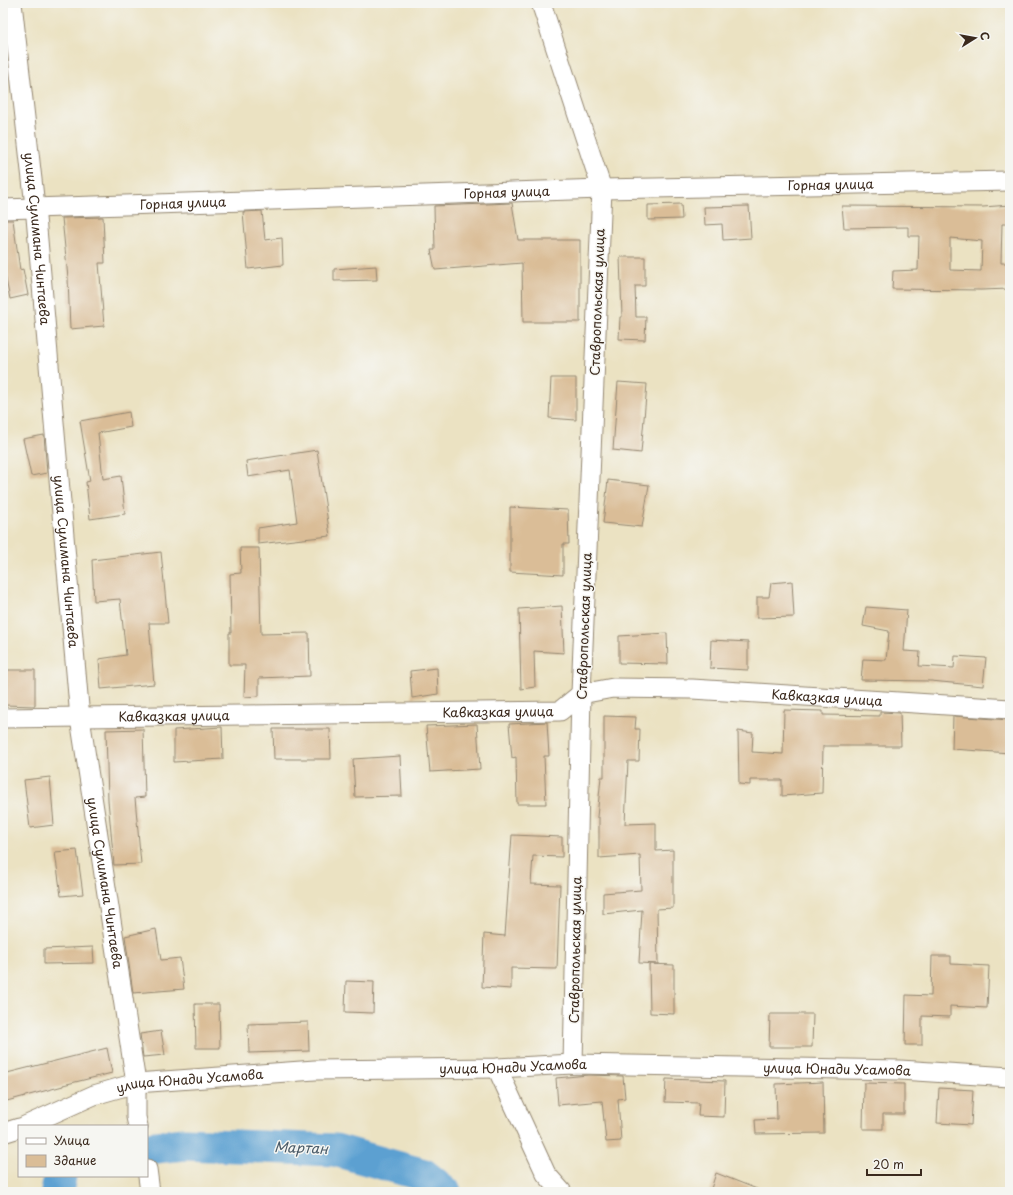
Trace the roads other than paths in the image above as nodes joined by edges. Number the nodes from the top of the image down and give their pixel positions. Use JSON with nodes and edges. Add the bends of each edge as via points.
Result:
{"nodes":[{"id":1,"x":12,"y":3,"type":"edge"},
{"id":2,"x":541,"y":3,"type":"edge"},
{"id":3,"x":1010,"y":181,"type":"edge"},
{"id":4,"x":602,"y":189,"type":"junction"},
{"id":5,"x":35,"y":206,"type":"junction"},
{"id":6,"x":3,"y":208,"type":"edge"},
{"id":7,"x":581,"y":694,"type":"junction"},
{"id":8,"x":1010,"y":709,"type":"edge"},
{"id":9,"x":3,"y":718,"type":"edge"},
{"id":10,"x":80,"y":718,"type":"junction"},
{"id":11,"x":573,"y":1064,"type":"junction"},
{"id":12,"x":497,"y":1068,"type":"junction"},
{"id":13,"x":1010,"y":1077,"type":"edge"},
{"id":14,"x":136,"y":1082,"type":"junction"},
{"id":15,"x":137,"y":1122,"type":"edge"},
{"id":16,"x":26,"y":1125,"type":"edge"},
{"id":17,"x":18,"y":1128,"type":"edge"},
{"id":18,"x":3,"y":1133,"type":"edge"},
{"id":19,"x":562,"y":1192,"type":"edge"}],
"edges":[{"from":1,"to":5,"type":"street","name":"улица Сулимана Чинтаева"},
{"from":2,"to":4,"type":"street"},
{"from":3,"to":4,"type":"street","name":"Горная улица"},
{"from":4,"to":5,"type":"street","name":"Горная улица"},
{"from":4,"to":7,"type":"street","name":"Ставропольская улица"},
{"from":5,"to":6,"type":"street","name":"Горная улица"},
{"from":5,"to":10,"type":"street","name":"улица Сулимана Чинтаева"},
{"from":7,"to":8,"type":"street","name":"Кавказкая улица","via":[[614,688],[692,689]]},
{"from":7,"to":10,"type":"street","name":"Кавказкая улица","via":[[560,710]]},
{"from":7,"to":11,"type":"street","name":"Ставропольская улица"},
{"from":9,"to":10,"type":"street","name":"Кавказкая улица"},
{"from":10,"to":14,"type":"street","name":"улица Сулимана Чинтаева"},
{"from":11,"to":12,"type":"street","name":"улица Юнади Усамова"},
{"from":11,"to":13,"type":"street","name":"улица Юнади Усамова","via":[[900,1070]]},
{"from":12,"to":14,"type":"street","name":"улица Юнади Усамова","via":[[315,1070]]},
{"from":12,"to":19,"type":"street","via":[[546,1174]]},
{"from":14,"to":15,"type":"street","name":"улица Сулимана Чинтаева"},
{"from":14,"to":16,"type":"street","name":"улица Юнади Усамова","via":[[94,1095]]},
{"from":17,"to":18,"type":"street"}]}
